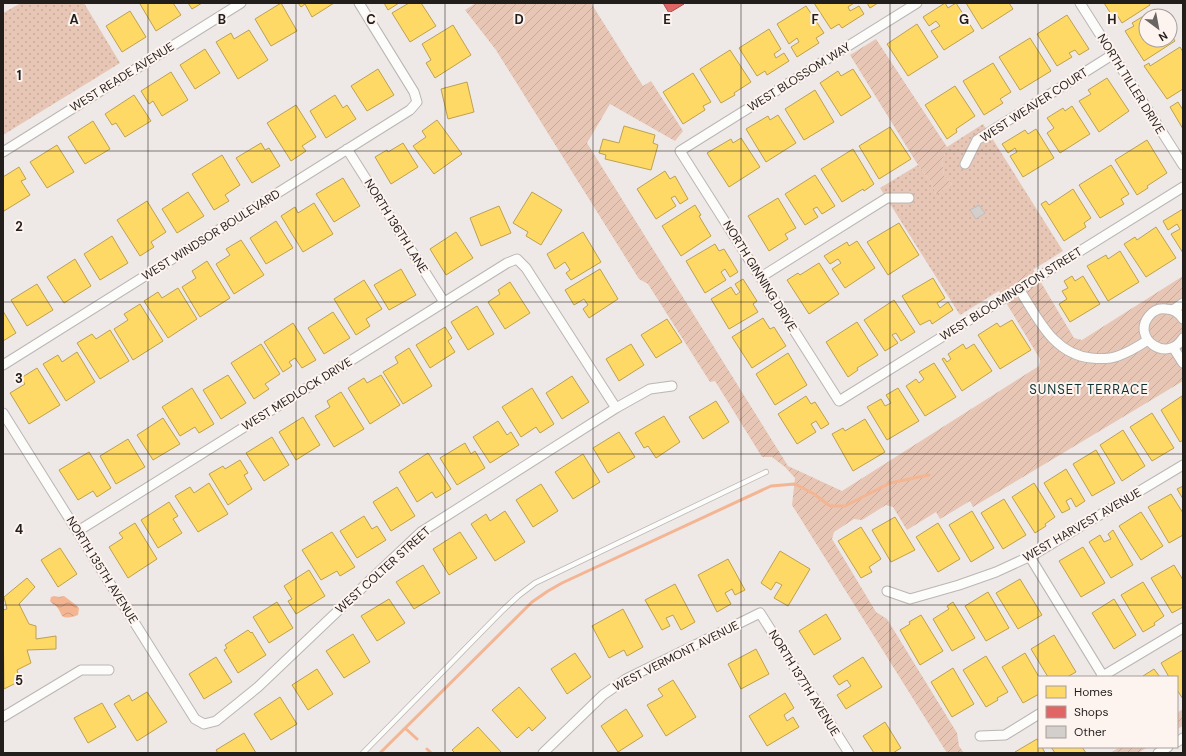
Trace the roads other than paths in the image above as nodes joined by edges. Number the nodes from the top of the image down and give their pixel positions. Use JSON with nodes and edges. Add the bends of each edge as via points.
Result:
{"nodes":[{"id":1,"x":241,"y":3,"type":"edge"},
{"id":2,"x":359,"y":3,"type":"edge"},
{"id":3,"x":917,"y":3,"type":"edge"},
{"id":4,"x":1080,"y":3,"type":"edge"},
{"id":5,"x":1112,"y":55,"type":"junction"},
{"id":6,"x":347,"y":149,"type":"junction"},
{"id":7,"x":680,"y":151,"type":"joint"},
{"id":8,"x":3,"y":152,"type":"edge"},
{"id":9,"x":965,"y":164,"type":"dead end"},
{"id":10,"x":1183,"y":165,"type":"edge"},
{"id":11,"x":1183,"y":187,"type":"edge"},
{"id":12,"x":909,"y":198,"type":"dead end"},
{"id":13,"x":761,"y":277,"type":"junction"},
{"id":14,"x":1019,"y":289,"type":"junction"},
{"id":15,"x":444,"y":302,"type":"junction"},
{"id":16,"x":1183,"y":304,"type":"edge"},
{"id":17,"x":1173,"y":310,"type":"junction"},
{"id":18,"x":1183,"y":319,"type":"edge"},
{"id":19,"x":1183,"y":338,"type":"edge"},
{"id":20,"x":1148,"y":340,"type":"junction"},
{"id":21,"x":1173,"y":347,"type":"junction"},
{"id":22,"x":1183,"y":363,"type":"edge"},
{"id":23,"x":3,"y":365,"type":"edge"},
{"id":24,"x":672,"y":386,"type":"dead end"},
{"id":25,"x":839,"y":401,"type":"joint"},
{"id":26,"x":616,"y":408,"type":"junction"},
{"id":27,"x":3,"y":413,"type":"edge"},
{"id":28,"x":1183,"y":465,"type":"edge"},
{"id":29,"x":766,"y":472,"type":"dead end"},
{"id":30,"x":78,"y":531,"type":"junction"},
{"id":31,"x":1030,"y":557,"type":"junction"},
{"id":32,"x":887,"y":591,"type":"dead end"},
{"id":33,"x":760,"y":613,"type":"joint"},
{"id":34,"x":1183,"y":628,"type":"edge"},
{"id":35,"x":109,"y":670,"type":"dead end"},
{"id":36,"x":1102,"y":676,"type":"edge"},
{"id":37,"x":1038,"y":715,"type":"edge"},
{"id":38,"x":3,"y":717,"type":"edge"},
{"id":39,"x":204,"y":724,"type":"joint"},
{"id":40,"x":980,"y":736,"type":"dead end"},
{"id":41,"x":363,"y":753,"type":"edge"},
{"id":42,"x":543,"y":753,"type":"edge"},
{"id":43,"x":849,"y":753,"type":"edge"}],
"edges":[{"from":1,"to":8,"type":"street","name":"WEST READE AVENUE"},
{"from":2,"to":6,"type":"street","name":"WEST WINDSOR BOULEVARD","via":[[414,92],[417,102],[410,110]]},
{"from":3,"to":7,"type":"street","name":"WEST BLOSSOM WAY"},
{"from":4,"to":5,"type":"street","name":"NORTH TILLER DRIVE"},
{"from":5,"to":9,"type":"street","name":"WEST WEAVER COURT","via":[[977,140]]},
{"from":5,"to":10,"type":"street","name":"NORTH TILLER DRIVE"},
{"from":6,"to":15,"type":"street","name":"NORTH 136TH LANE"},
{"from":6,"to":23,"type":"street","name":"WEST WINDSOR BOULEVARD"},
{"from":7,"to":13,"type":"street","name":"NORTH GINNING DRIVE"},
{"from":11,"to":14,"type":"street","name":"WEST BLOOMINGTON STREET"},
{"from":12,"to":13,"type":"street","via":[[887,198]]},
{"from":13,"to":25,"type":"street","name":"NORTH GINNING DRIVE"},
{"from":14,"to":20,"type":"street","via":[[1050,336],[1073,354],[1086,358],[1107,358],[1127,353]]},
{"from":14,"to":25,"type":"street","name":"WEST BLOOMINGTON STREET"},
{"from":15,"to":26,"type":"street","name":"WEST MEDLOCK DRIVE","via":[[507,263],[517,260],[526,268]]},
{"from":15,"to":30,"type":"street","name":"WEST MEDLOCK DRIVE"},
{"from":16,"to":17,"type":"street"},
{"from":17,"to":18,"type":"street"},
{"from":17,"to":20,"type":"street","via":[[1167,308],[1156,311],[1147,319],[1145,330]]},
{"from":19,"to":21,"type":"street"},
{"from":20,"to":21,"type":"street","via":[[1152,345],[1162,349]]},
{"from":21,"to":22,"type":"street"},
{"from":24,"to":26,"type":"street","name":"WEST COLTER STREET","via":[[650,389]]},
{"from":26,"to":39,"type":"street","name":"WEST COLTER STREET","via":[[421,532],[258,687],[216,721]]},
{"from":27,"to":30,"type":"street","name":"NORTH 135TH AVENUE"},
{"from":28,"to":31,"type":"street","name":"WEST HARVEST AVENUE"},
{"from":29,"to":41,"type":"lane","via":[[535,583],[503,610]]},
{"from":30,"to":39,"type":"street","name":"NORTH 135TH AVENUE","via":[[195,719]]},
{"from":31,"to":32,"type":"street","name":"WEST HARVEST AVENUE","via":[[996,572],[910,599]]},
{"from":31,"to":36,"type":"street"},
{"from":33,"to":42,"type":"street","name":"WEST VERMONT AVENUE","via":[[626,679],[602,695]]},
{"from":33,"to":43,"type":"street","name":"NORTH 137TH AVENUE"},
{"from":34,"to":36,"type":"street"},
{"from":35,"to":38,"type":"street","via":[[81,670]]},
{"from":37,"to":40,"type":"street","via":[[1005,735]]}]}
